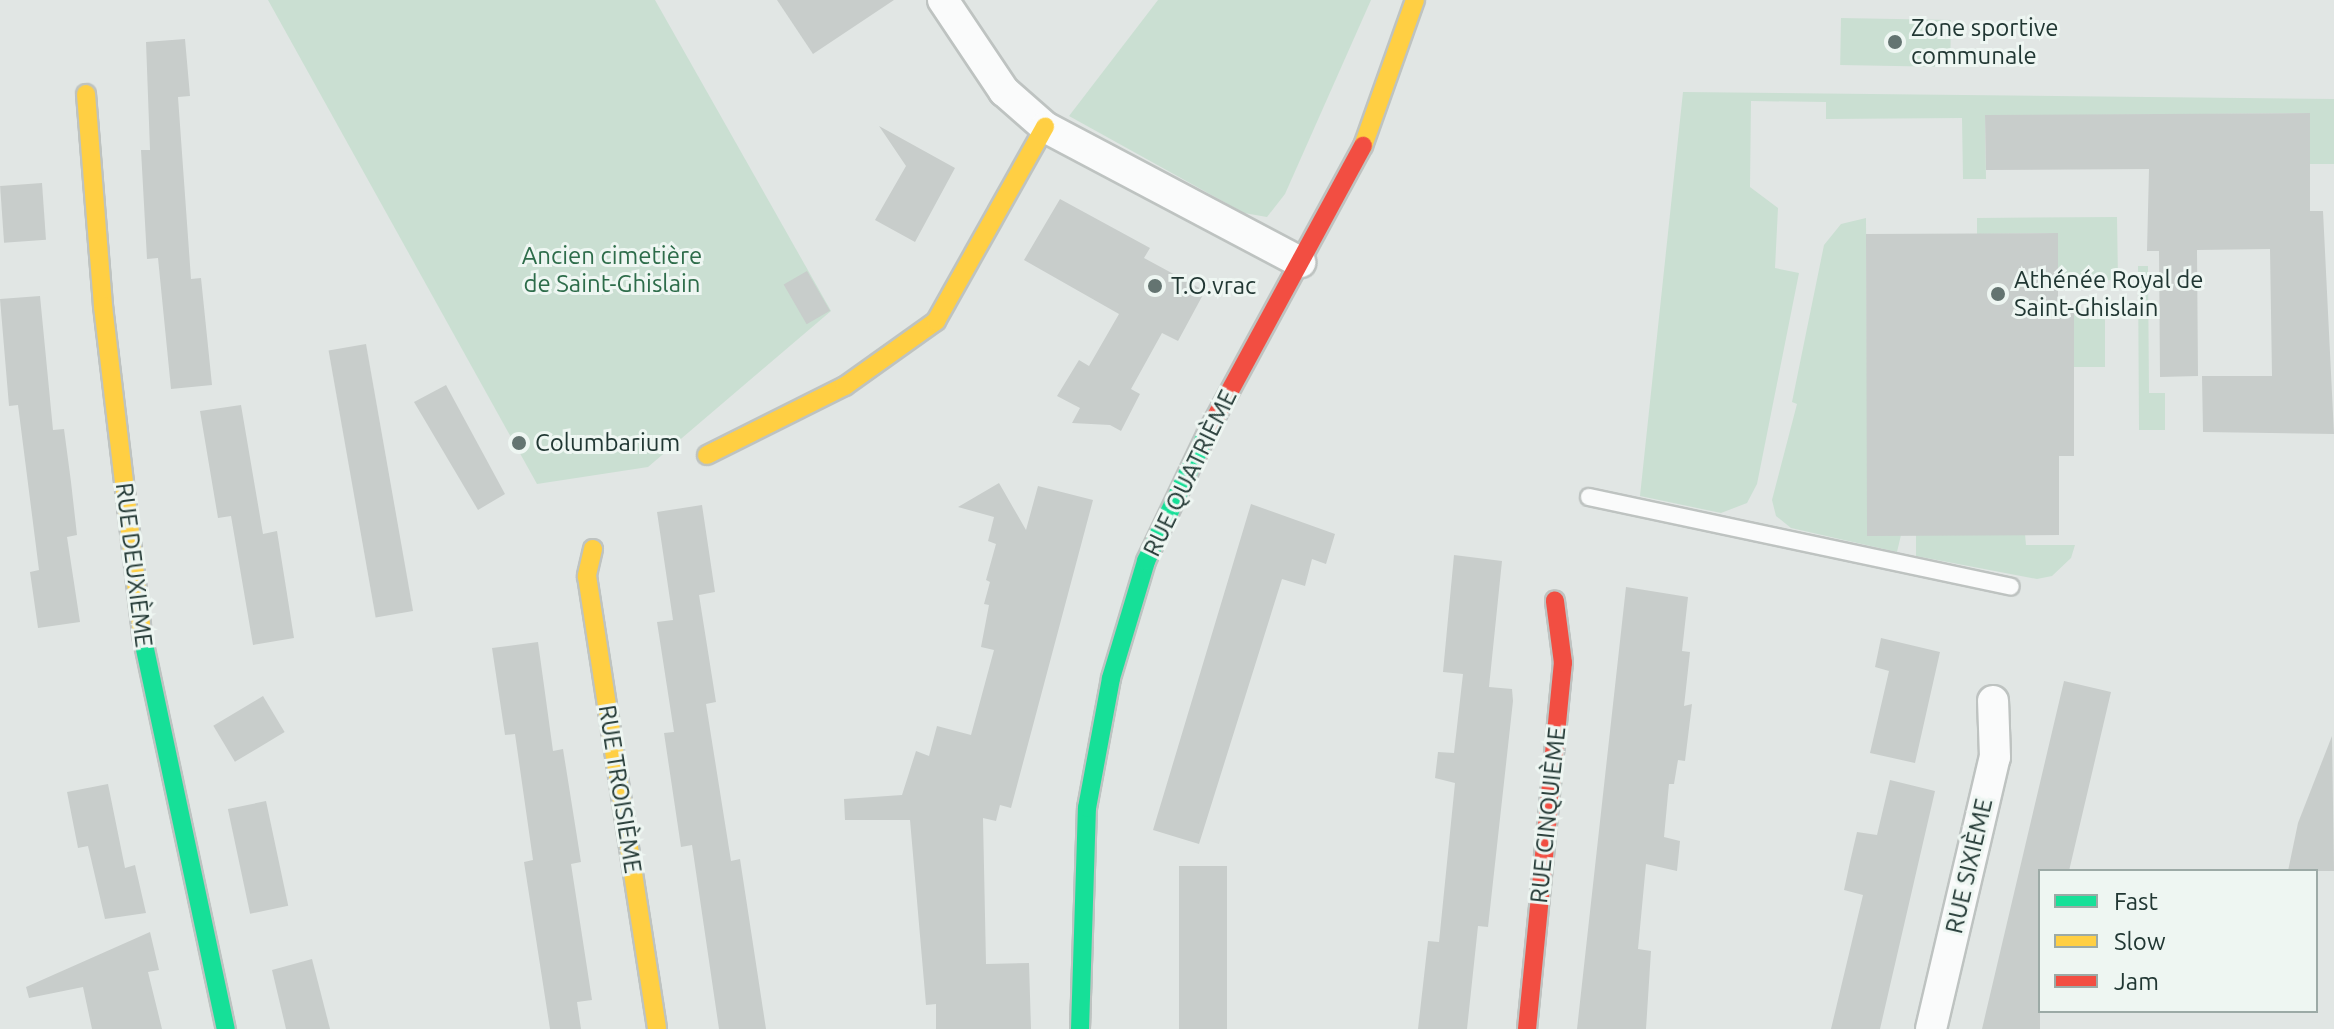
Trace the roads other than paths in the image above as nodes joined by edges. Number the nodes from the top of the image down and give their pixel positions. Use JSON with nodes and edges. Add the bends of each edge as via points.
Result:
{"nodes":[{"id":1,"x":943,"y":0,"type":"edge"},
{"id":2,"x":1415,"y":0,"type":"edge"},
{"id":3,"x":86,"y":94,"type":"dead end"},
{"id":4,"x":1045,"y":127,"type":"junction"},
{"id":5,"x":1300,"y":262,"type":"junction"},
{"id":6,"x":707,"y":455,"type":"dead end"},
{"id":7,"x":1589,"y":497,"type":"dead end"},
{"id":8,"x":593,"y":549,"type":"dead end"},
{"id":9,"x":2011,"y":587,"type":"dead end"},
{"id":10,"x":1555,"y":601,"type":"dead end"},
{"id":11,"x":1993,"y":701,"type":"dead end"},
{"id":12,"x":226,"y":1029,"type":"edge"},
{"id":13,"x":657,"y":1029,"type":"edge"},
{"id":14,"x":1080,"y":1029,"type":"edge"},
{"id":15,"x":1527,"y":1029,"type":"edge"},
{"id":16,"x":1931,"y":1029,"type":"edge"}],
"edges":[{"from":1,"to":4,"type":"street","via":[[1004,91]]},
{"from":2,"to":5,"type":"street","name":"RUE QUATRIÈME","via":[[1365,143]]},
{"from":3,"to":12,"type":"street","name":"RUE DEUXIÈME","via":[[103,306],[143,642]]},
{"from":4,"to":5,"type":"street"},
{"from":4,"to":6,"type":"street","via":[[936,321],[845,386]]},
{"from":5,"to":14,"type":"street","name":"RUE QUATRIÈME","via":[[1186,472],[1146,561],[1111,678],[1087,808]]},
{"from":7,"to":9,"type":"lane"},
{"from":8,"to":13,"type":"street","name":"RUE TROISIÈME","via":[[587,576]]},
{"from":10,"to":15,"type":"street","name":"RUE CINQUIÈME","via":[[1563,663]]},
{"from":11,"to":16,"type":"street","name":"RUE SIXIÈME","via":[[1995,757]]}]}
